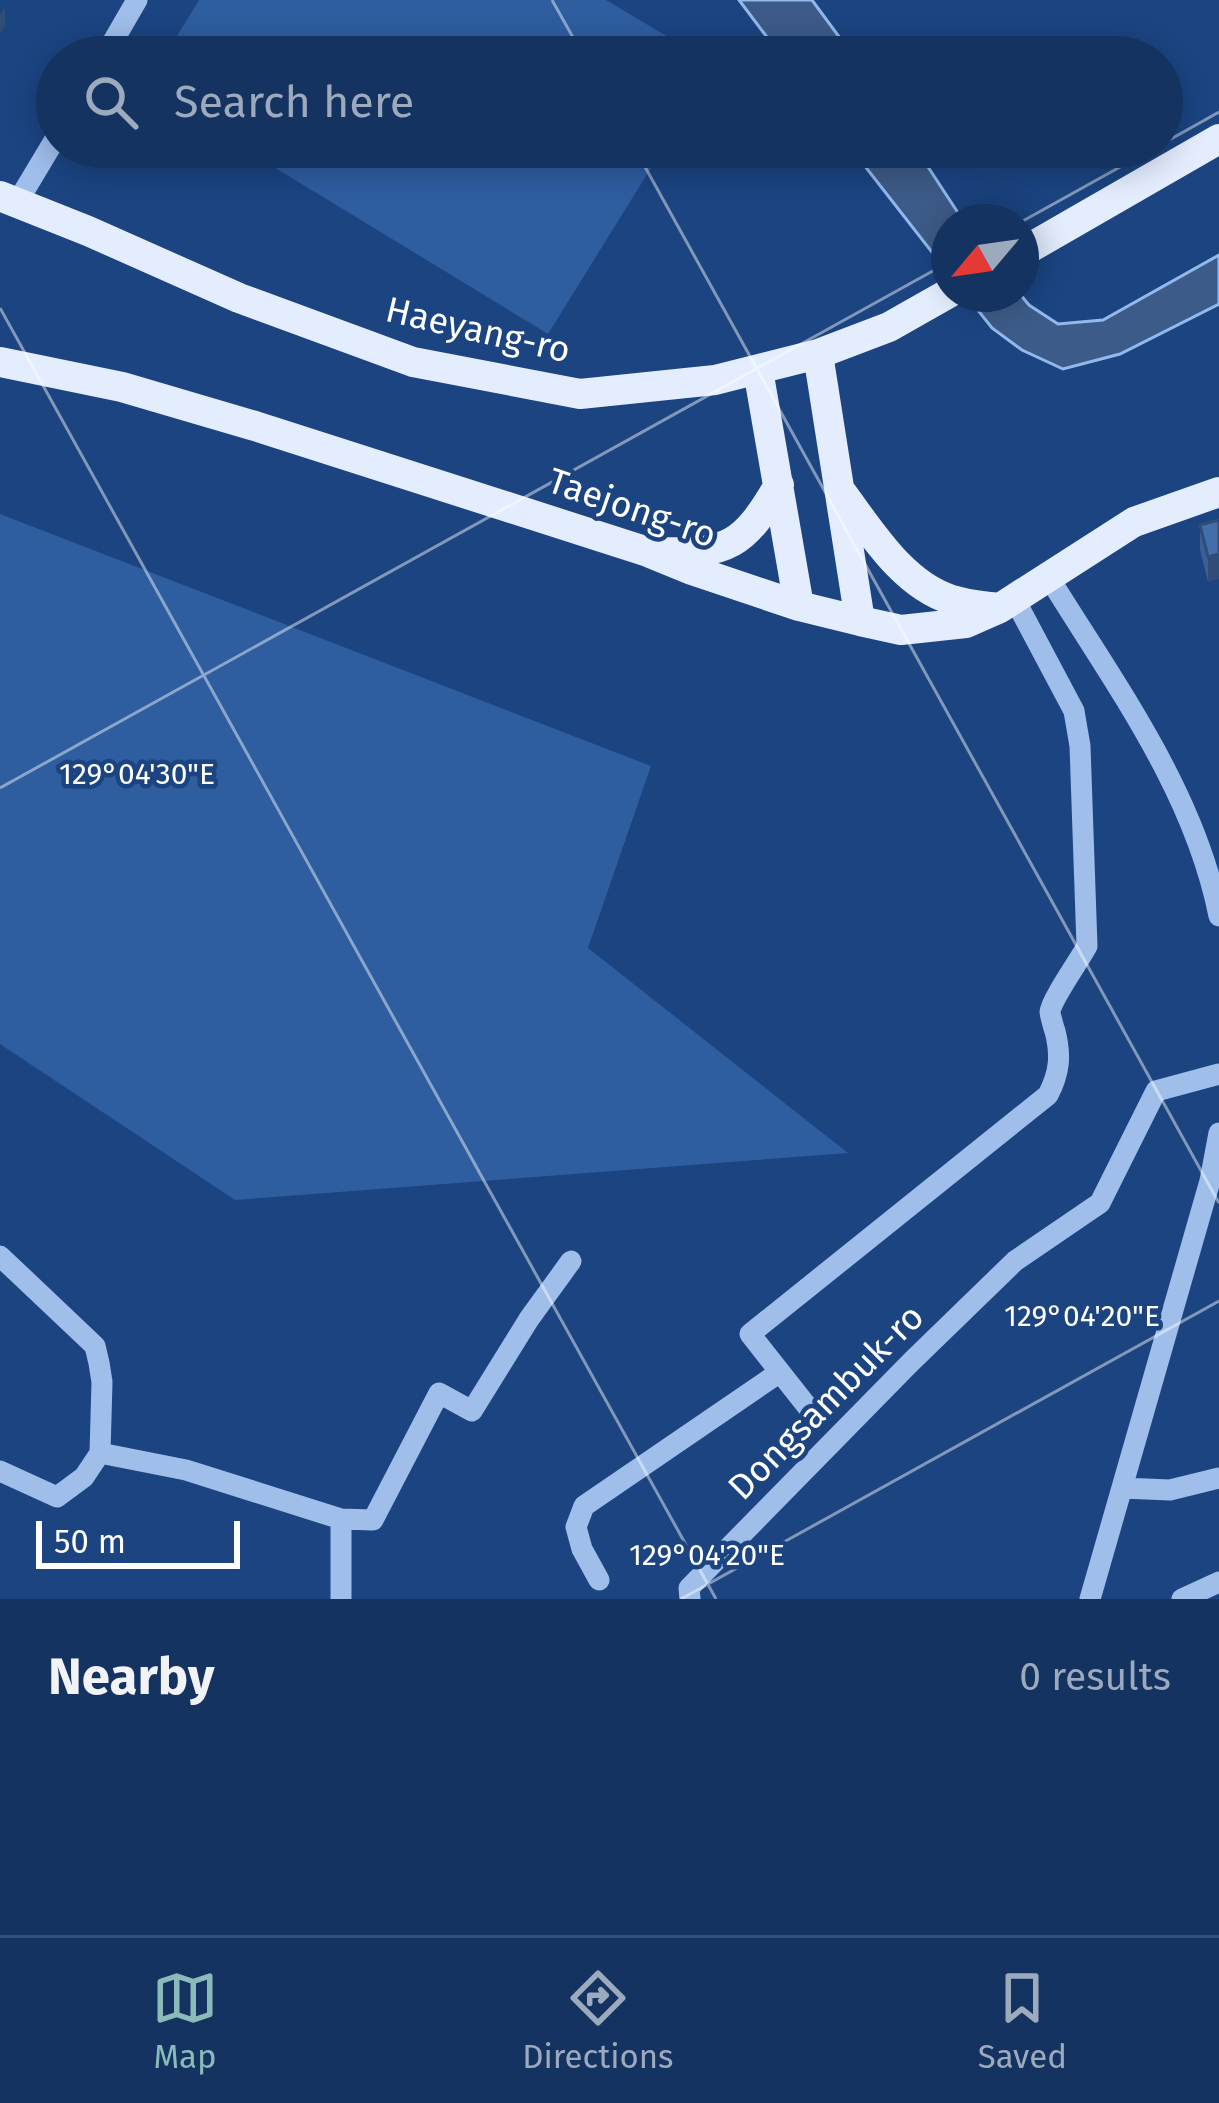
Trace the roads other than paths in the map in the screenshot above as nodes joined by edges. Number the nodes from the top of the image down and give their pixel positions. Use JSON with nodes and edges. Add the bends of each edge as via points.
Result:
{"nodes":[{"id":1,"x":137,"y":0,"type":"edge"},
{"id":2,"x":116,"y":36,"type":"edge"},
{"id":3,"x":1219,"y":139,"type":"edge"},
{"id":4,"x":1183,"y":160,"type":"edge"},
{"id":5,"x":36,"y":164,"type":"edge"},
{"id":6,"x":1169,"y":168,"type":"edge"},
{"id":7,"x":9,"y":199,"type":"edge"},
{"id":8,"x":1039,"y":243,"type":"edge"},
{"id":9,"x":931,"y":303,"type":"edge"},
{"id":10,"x":818,"y":354,"type":"junction"},
{"id":11,"x":0,"y":362,"type":"edge"},
{"id":12,"x":758,"y":370,"type":"junction"},
{"id":13,"x":779,"y":485,"type":"junction"},
{"id":14,"x":838,"y":488,"type":"junction"},
{"id":15,"x":1219,"y":492,"type":"edge"},
{"id":16,"x":648,"y":552,"type":"junction"},
{"id":17,"x":1048,"y":576,"type":"junction"},
{"id":18,"x":1007,"y":603,"type":"junction"},
{"id":19,"x":800,"y":606,"type":"junction"},
{"id":20,"x":860,"y":621,"type":"junction"},
{"id":21,"x":1219,"y":916,"type":"edge"},
{"id":22,"x":1219,"y":1075,"type":"edge"},
{"id":23,"x":1219,"y":1133,"type":"edge"},
{"id":24,"x":0,"y":1256,"type":"edge"},
{"id":25,"x":571,"y":1261,"type":"dead end"},
{"id":26,"x":780,"y":1372,"type":"junction"},
{"id":27,"x":810,"y":1410,"type":"dead end"},
{"id":28,"x":100,"y":1453,"type":"junction"},
{"id":29,"x":0,"y":1471,"type":"edge"},
{"id":30,"x":1219,"y":1478,"type":"edge"},
{"id":31,"x":1122,"y":1488,"type":"junction"},
{"id":32,"x":340,"y":1519,"type":"junction"},
{"id":33,"x":599,"y":1580,"type":"dead end"},
{"id":34,"x":1219,"y":1582,"type":"edge"},
{"id":35,"x":340,"y":1599,"type":"edge"},
{"id":36,"x":690,"y":1599,"type":"edge"},
{"id":37,"x":1090,"y":1599,"type":"edge"},
{"id":38,"x":1182,"y":1599,"type":"edge"}],
"edges":[{"from":1,"to":2,"type":"street"},
{"from":3,"to":4,"type":"main road"},
{"from":5,"to":7,"type":"street"},
{"from":6,"to":8,"type":"main road"},
{"from":7,"to":12,"type":"main road","name":"Haeyang-ro","via":[[413,362],[580,394]]},
{"from":9,"to":10,"type":"main road","name":"Haeyang-ro"},
{"from":10,"to":12,"type":"main road","name":"Haeyang-ro"},
{"from":10,"to":14,"type":"main road"},
{"from":11,"to":16,"type":"main road","name":"Taejong-ro","via":[[233,419]]},
{"from":12,"to":13,"type":"main road"},
{"from":13,"to":16,"type":"main road","via":[[759,519],[730,545]]},
{"from":13,"to":19,"type":"main road"},
{"from":14,"to":18,"type":"main road","via":[[913,579],[950,600]]},
{"from":14,"to":20,"type":"main road"},
{"from":15,"to":17,"type":"main road","name":"Taejong-ro","via":[[1134,522]]},
{"from":16,"to":19,"type":"main road","name":"Taejong-ro"},
{"from":17,"to":18,"type":"main road","name":"Taejong-ro"},
{"from":17,"to":21,"type":"street","via":[[1166,768]]},
{"from":18,"to":20,"type":"main road","name":"Taejong-ro","via":[[966,623],[901,630]]},
{"from":18,"to":26,"type":"street","via":[[1074,711],[1080,746],[1087,946],[1050,1013],[1058,1075],[1048,1094],[750,1334]]},
{"from":19,"to":20,"type":"main road","name":"Taejong-ro"},
{"from":22,"to":36,"type":"street","name":"Dongsambuk-ro","via":[[1156,1091],[1100,1203],[1000,1275],[689,1588]]},
{"from":23,"to":31,"type":"street"},
{"from":24,"to":28,"type":"street","via":[[94,1346]]},
{"from":25,"to":32,"type":"street","via":[[472,1411],[439,1393],[373,1520]]},
{"from":26,"to":27,"type":"street"},
{"from":26,"to":33,"type":"street","via":[[584,1506],[576,1527]]},
{"from":28,"to":29,"type":"street","via":[[57,1497]]},
{"from":28,"to":32,"type":"street","via":[[187,1470]]},
{"from":30,"to":31,"type":"street","via":[[1170,1490]]},
{"from":31,"to":37,"type":"street"},
{"from":32,"to":35,"type":"street"},
{"from":34,"to":38,"type":"street"}]}
